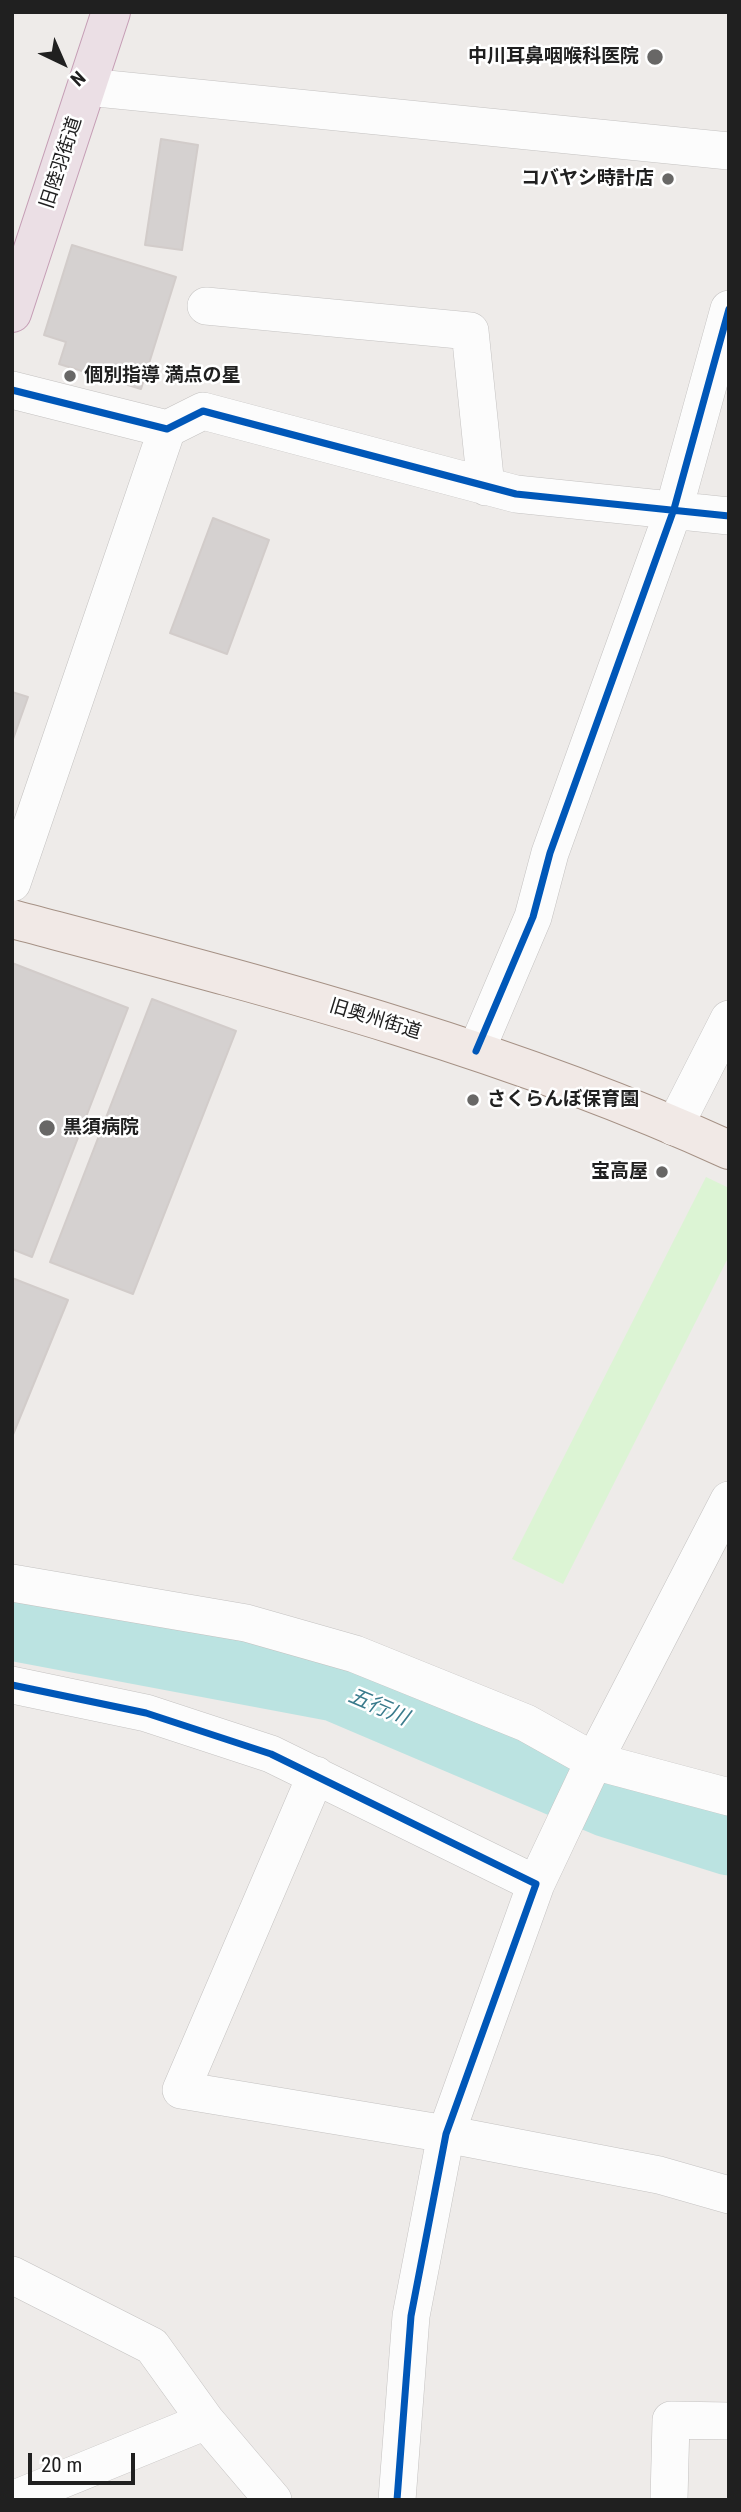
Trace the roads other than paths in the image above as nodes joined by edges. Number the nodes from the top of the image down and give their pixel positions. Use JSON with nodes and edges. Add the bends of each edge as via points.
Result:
{"nodes":[{"id":1,"x":111,"y":12,"type":"edge"},
{"id":2,"x":87,"y":87,"type":"junction"},
{"id":3,"x":729,"y":151,"type":"edge"},
{"id":4,"x":24,"y":243,"type":"edge"},
{"id":5,"x":206,"y":306,"type":"dead end"},
{"id":6,"x":729,"y":309,"type":"edge"},
{"id":7,"x":12,"y":313,"type":"edge"},
{"id":8,"x":12,"y":390,"type":"edge"},
{"id":9,"x":167,"y":429,"type":"junction"},
{"id":10,"x":486,"y":486,"type":"junction"},
{"id":11,"x":674,"y":509,"type":"junction"},
{"id":12,"x":729,"y":516,"type":"edge"},
{"id":13,"x":12,"y":883,"type":"edge"},
{"id":14,"x":12,"y":919,"type":"edge"},
{"id":15,"x":729,"y":1019,"type":"edge"},
{"id":16,"x":475,"y":1051,"type":"junction"},
{"id":17,"x":674,"y":1127,"type":"junction"},
{"id":18,"x":729,"y":1150,"type":"edge"},
{"id":19,"x":729,"y":1500,"type":"edge"},
{"id":20,"x":13,"y":1587,"type":"edge"},
{"id":21,"x":12,"y":1685,"type":"edge"},
{"id":22,"x":590,"y":1768,"type":"junction"},
{"id":23,"x":316,"y":1775,"type":"junction"},
{"id":24,"x":729,"y":1797,"type":"edge"},
{"id":25,"x":536,"y":1884,"type":"junction"},
{"id":26,"x":446,"y":2134,"type":"junction"},
{"id":27,"x":729,"y":2195,"type":"edge"},
{"id":28,"x":12,"y":2275,"type":"edge"},
{"id":29,"x":206,"y":2421,"type":"junction"},
{"id":30,"x":729,"y":2421,"type":"edge"},
{"id":31,"x":12,"y":2500,"type":"edge"},
{"id":32,"x":273,"y":2500,"type":"edge"},
{"id":33,"x":397,"y":2500,"type":"edge"},
{"id":34,"x":668,"y":2500,"type":"edge"}],
"edges":[{"from":1,"to":2,"type":"highway","name":"旧陸羽街道"},
{"from":2,"to":3,"type":"street"},
{"from":2,"to":4,"type":"highway","name":"旧陸羽街道"},
{"from":4,"to":7,"type":"highway","name":"旧陸羽街道"},
{"from":5,"to":10,"type":"street","via":[[470,331]]},
{"from":6,"to":11,"type":"street"},
{"from":8,"to":9,"type":"street"},
{"from":9,"to":10,"type":"street","via":[[203,411]]},
{"from":9,"to":13,"type":"street"},
{"from":10,"to":11,"type":"street","via":[[516,495]]},
{"from":11,"to":12,"type":"street"},
{"from":11,"to":16,"type":"street","via":[[550,853],[533,917]]},
{"from":14,"to":16,"type":"main road","name":"旧奥州街道","via":[[258,984]]},
{"from":15,"to":17,"type":"street"},
{"from":16,"to":17,"type":"main road","name":"旧奥州街道"},
{"from":17,"to":18,"type":"main road","name":"旧奥州街道"},
{"from":19,"to":22,"type":"street"},
{"from":20,"to":22,"type":"street","via":[[246,1623],[355,1654],[526,1723]]},
{"from":21,"to":23,"type":"street","via":[[146,1713],[271,1754]]},
{"from":22,"to":24,"type":"street"},
{"from":22,"to":25,"type":"street"},
{"from":23,"to":25,"type":"street"},
{"from":23,"to":26,"type":"street","via":[[181,2090]]},
{"from":25,"to":26,"type":"street"},
{"from":26,"to":27,"type":"street","via":[[659,2175]]},
{"from":26,"to":33,"type":"street","via":[[411,2316]]},
{"from":28,"to":29,"type":"street","via":[[152,2346]]},
{"from":29,"to":31,"type":"street"},
{"from":29,"to":32,"type":"street"},
{"from":30,"to":34,"type":"street","via":[[671,2420]]}]}
